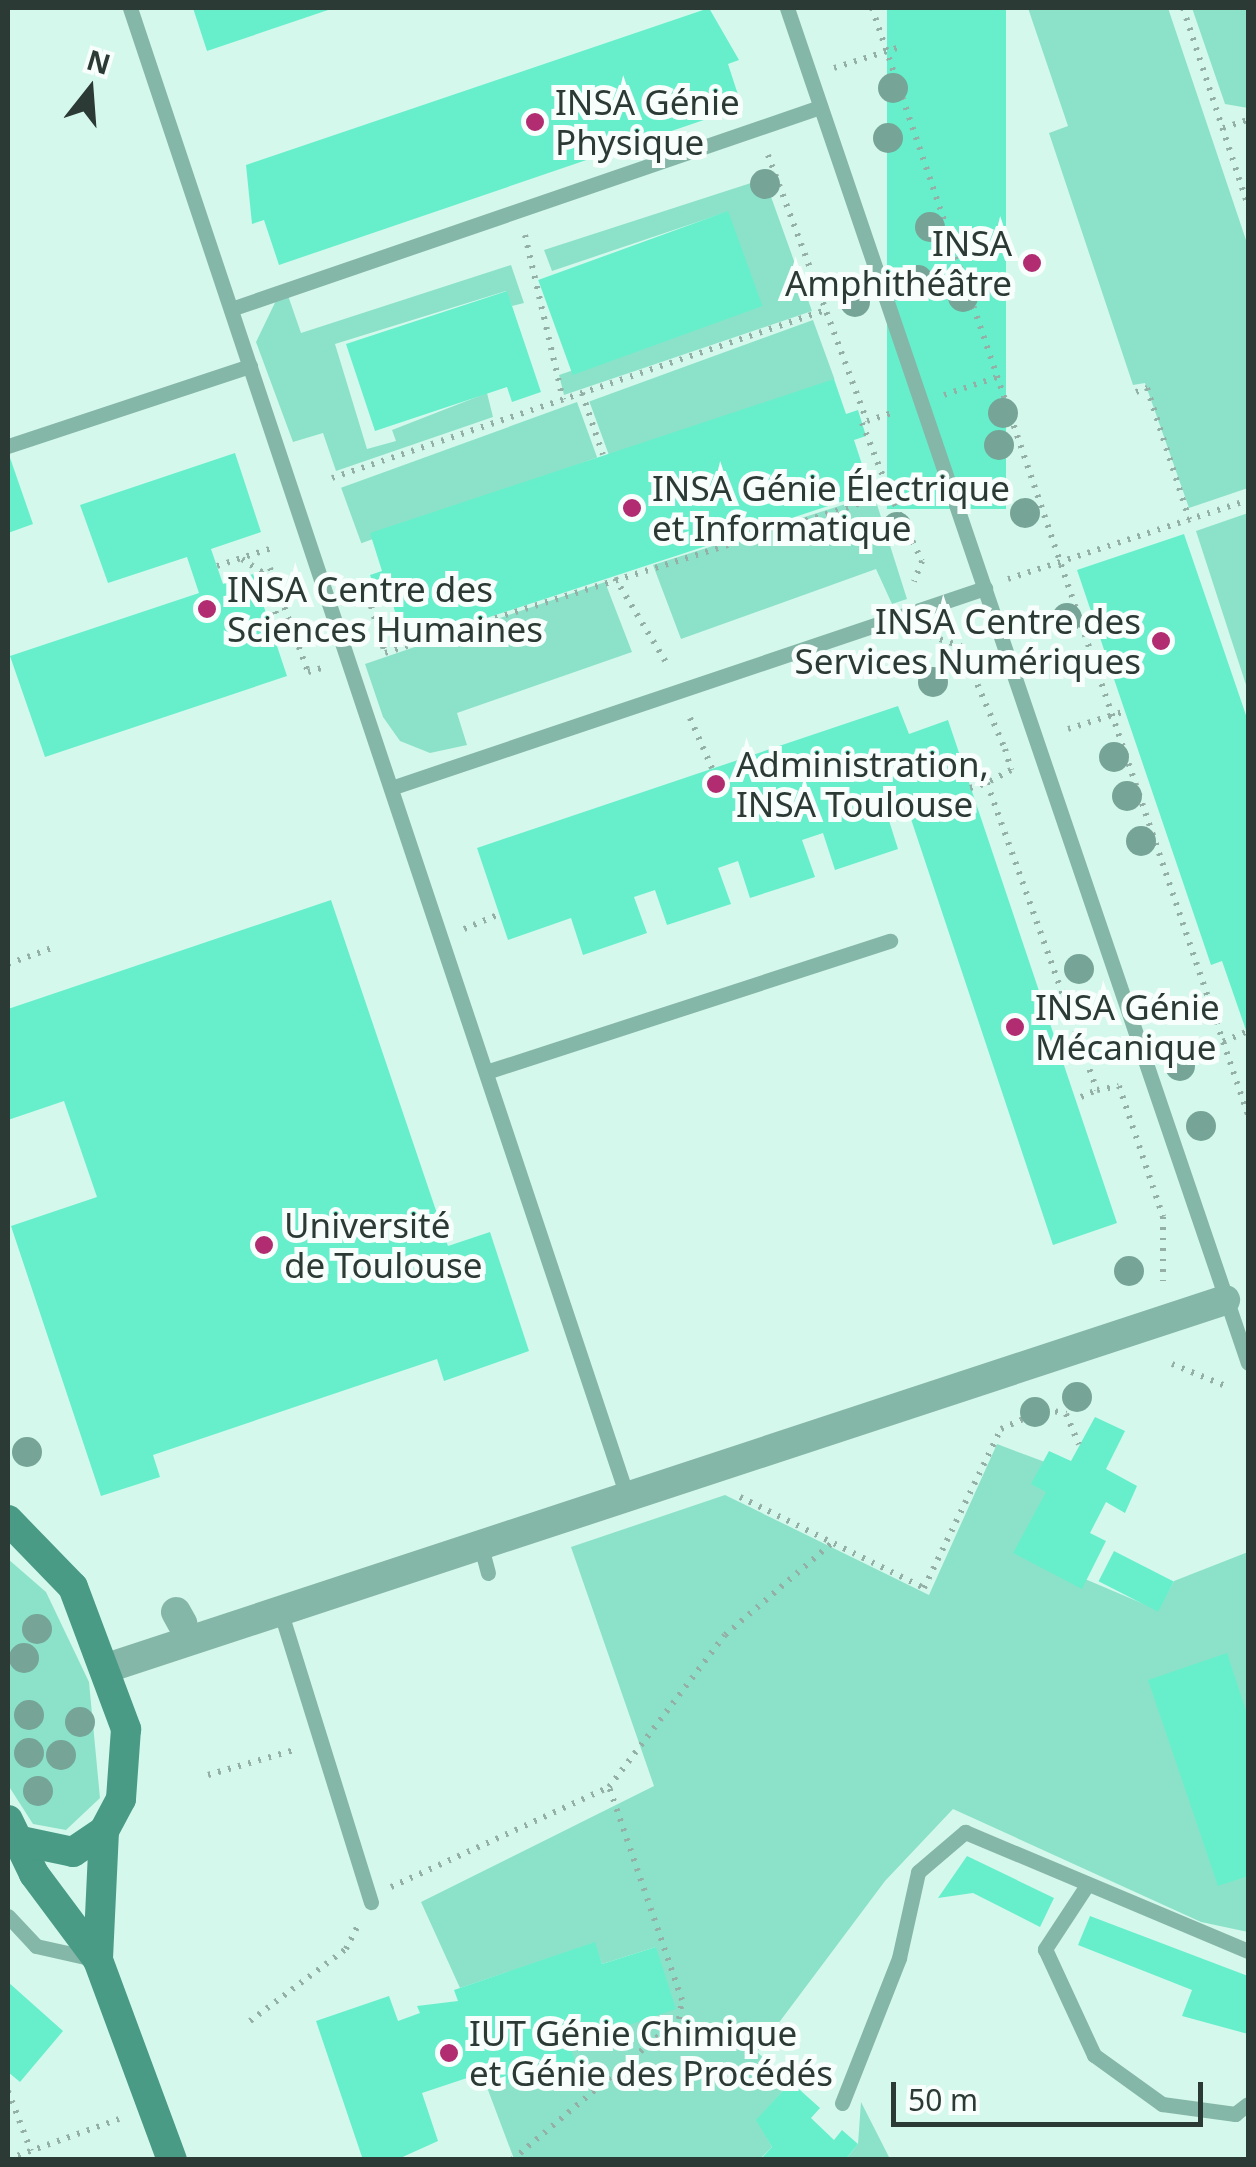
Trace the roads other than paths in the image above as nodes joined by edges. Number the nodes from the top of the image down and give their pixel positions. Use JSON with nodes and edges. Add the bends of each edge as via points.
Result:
{"nodes":[{"id":1,"x":130,"y":8,"type":"edge"},
{"id":2,"x":786,"y":8,"type":"edge"},
{"id":3,"x":820,"y":107,"type":"junction"},
{"id":4,"x":231,"y":309,"type":"junction"},
{"id":5,"x":250,"y":366,"type":"junction"},
{"id":6,"x":8,"y":446,"type":"edge"},
{"id":7,"x":986,"y":588,"type":"junction"},
{"id":8,"x":390,"y":788,"type":"junction"},
{"id":9,"x":890,"y":941,"type":"dead end"},
{"id":10,"x":486,"y":1072,"type":"junction"},
{"id":11,"x":1225,"y":1300,"type":"junction"},
{"id":12,"x":1248,"y":1363,"type":"edge"},
{"id":13,"x":626,"y":1493,"type":"junction"},
{"id":14,"x":8,"y":1520,"type":"edge"},
{"id":15,"x":19,"y":1539,"type":"edge"},
{"id":16,"x":480,"y":1543,"type":"junction"},
{"id":17,"x":488,"y":1573,"type":"dead end"},
{"id":18,"x":280,"y":1610,"type":"junction"},
{"id":19,"x":110,"y":1667,"type":"junction"},
{"id":20,"x":14,"y":1830,"type":"edge"},
{"id":21,"x":104,"y":1831,"type":"junction"},
{"id":22,"x":1086,"y":1886,"type":"junction"},
{"id":23,"x":370,"y":1902,"type":"road end"},
{"id":24,"x":8,"y":1916,"type":"edge"},
{"id":25,"x":1248,"y":1951,"type":"edge"},
{"id":26,"x":98,"y":1960,"type":"junction"},
{"id":27,"x":842,"y":2103,"type":"dead end"},
{"id":28,"x":1248,"y":2104,"type":"edge"},
{"id":29,"x":172,"y":2160,"type":"edge"}],
"edges":[{"from":1,"to":4,"type":"lane"},
{"from":2,"to":3,"type":"lane"},
{"from":3,"to":4,"type":"lane"},
{"from":3,"to":7,"type":"lane"},
{"from":4,"to":5,"type":"lane"},
{"from":5,"to":6,"type":"lane"},
{"from":5,"to":8,"type":"lane"},
{"from":7,"to":8,"type":"lane"},
{"from":7,"to":11,"type":"lane"},
{"from":8,"to":10,"type":"lane"},
{"from":9,"to":10,"type":"lane"},
{"from":10,"to":13,"type":"lane"},
{"from":11,"to":12,"type":"lane"},
{"from":11,"to":13,"type":"street"},
{"from":13,"to":16,"type":"street"},
{"from":14,"to":15,"type":"street"},
{"from":15,"to":19,"type":"street","via":[[73,1586]]},
{"from":16,"to":17,"type":"lane"},
{"from":16,"to":18,"type":"street"},
{"from":18,"to":19,"type":"street"},
{"from":18,"to":23,"type":"lane"},
{"from":19,"to":21,"type":"street","via":[[126,1773]]},
{"from":20,"to":21,"type":"street","via":[[72,1852]]},
{"from":20,"to":26,"type":"street","via":[[34,1874]]},
{"from":21,"to":26,"type":"street"},
{"from":22,"to":25,"type":"lane"},
{"from":22,"to":27,"type":"lane","via":[[965,1832],[918,1872],[899,1958]]},
{"from":22,"to":28,"type":"lane","via":[[1045,1949],[1094,2055],[1162,2104],[1234,2114]]},
{"from":24,"to":26,"type":"lane","via":[[36,1946]]},
{"from":26,"to":29,"type":"street"}]}
